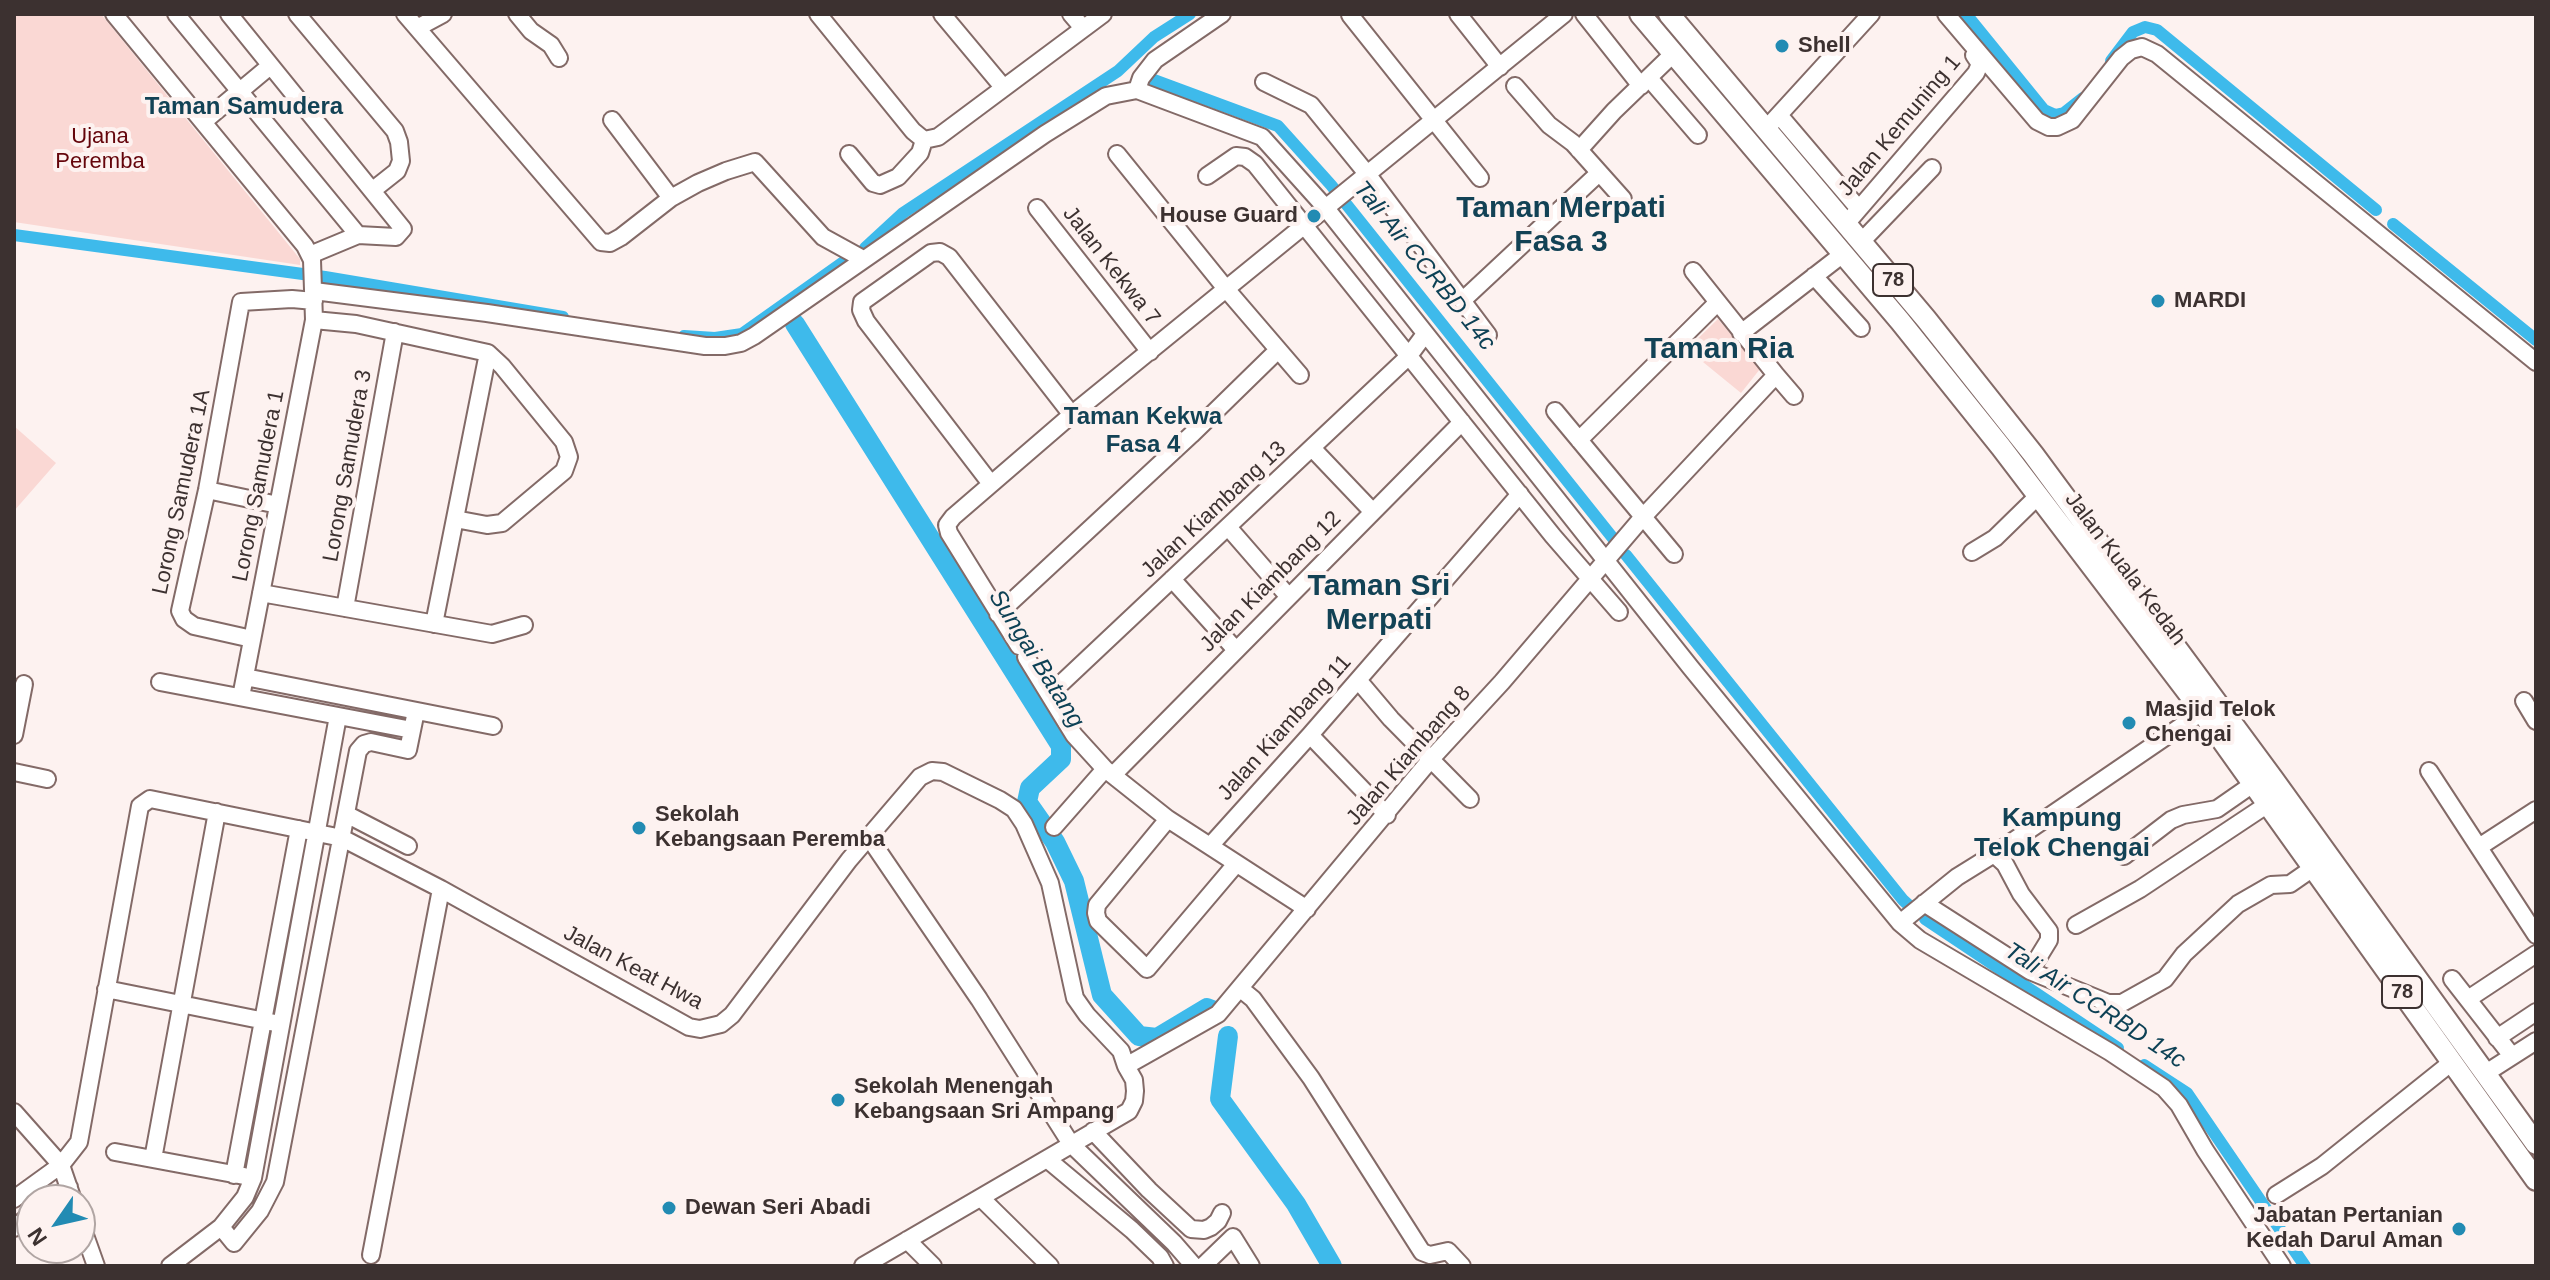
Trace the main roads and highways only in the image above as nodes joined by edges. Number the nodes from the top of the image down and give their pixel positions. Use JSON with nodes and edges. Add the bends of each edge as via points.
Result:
{"nodes":[{"id":1,"x":1640,"y":14,"type":"edge"},
{"id":2,"x":1669,"y":14,"type":"edge"},
{"id":3,"x":1748,"y":109,"type":"junction"},
{"id":4,"x":1843,"y":254,"type":"junction"},
{"id":5,"x":2151,"y":612,"type":"junction"},
{"id":6,"x":2189,"y":694,"type":"junction"},
{"id":7,"x":2305,"y":839,"type":"junction"},
{"id":8,"x":2536,"y":1144,"type":"edge"},
{"id":9,"x":2536,"y":1180,"type":"edge"}],
"edges":[{"from":1,"to":4,"type":"main road","name":"Jalan Kuala Kedah","number":"78"},
{"from":2,"to":3,"type":"main road","name":"Jalan Kuala Kedah","number":"78"},
{"from":3,"to":4,"type":"main road","via":[[1763,136],[1849,242],[1851,247]]},
{"from":3,"to":5,"type":"main road","name":"Jalan Kuala Kedah","number":"78","via":[[1772,122],[1852,216],[1861,242],[1996,406]]},
{"from":4,"to":6,"type":"main road","name":"Jalan Kuala Kedah","number":"78","via":[[2039,495]]},
{"from":5,"to":6,"type":"main road","via":[[2197,681]]},
{"from":5,"to":7,"type":"main road","name":"Jalan Kuala Kedah","number":"78"},
{"from":6,"to":7,"type":"main road","name":"Jalan Kuala Kedah","number":"78","via":[[2268,804]]},
{"from":7,"to":8,"type":"main road","name":"Jalan Kuala Kedah","number":"78"},
{"from":7,"to":9,"type":"main road","name":"Jalan Kuala Kedah","number":"78","via":[[2313,868]]}]}
